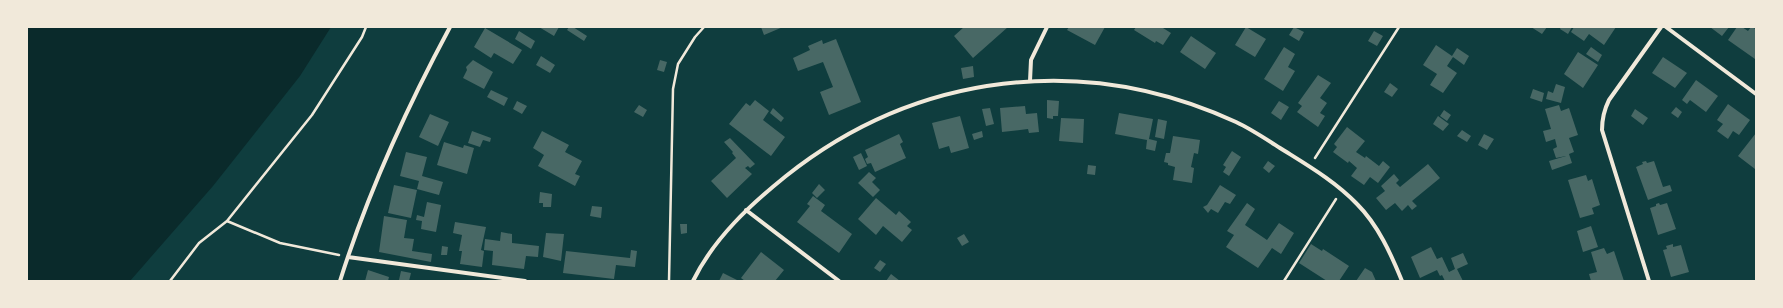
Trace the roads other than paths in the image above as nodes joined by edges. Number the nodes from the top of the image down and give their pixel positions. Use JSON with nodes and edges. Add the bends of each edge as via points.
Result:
{"nodes":[{"id":1,"x":450,"y":27,"type":"edge"},
{"id":2,"x":1047,"y":27,"type":"edge"},
{"id":3,"x":1661,"y":27,"type":"edge"},
{"id":4,"x":1666,"y":27,"type":"edge"},
{"id":5,"x":1030,"y":81,"type":"junction"},
{"id":6,"x":1756,"y":94,"type":"edge"},
{"id":7,"x":746,"y":210,"type":"junction"},
{"id":8,"x":348,"y":257,"type":"junction"},
{"id":9,"x":340,"y":281,"type":"edge"},
{"id":10,"x":525,"y":281,"type":"edge"},
{"id":11,"x":693,"y":281,"type":"edge"},
{"id":12,"x":840,"y":281,"type":"edge"},
{"id":13,"x":1402,"y":281,"type":"edge"},
{"id":14,"x":1649,"y":281,"type":"edge"}],
"edges":[{"from":1,"to":8,"type":"street","via":[[407,108],[367,202]]},
{"from":2,"to":5,"type":"street","via":[[1031,60]]},
{"from":3,"to":14,"type":"street","via":[[1610,100],[1602,122],[1602,130]]},
{"from":4,"to":6,"type":"street"},
{"from":5,"to":7,"type":"street","via":[[977,88],[936,98],[903,108],[866,124],[826,146],[779,181]]},
{"from":5,"to":13,"type":"street","via":[[1109,84],[1133,88],[1178,100],[1245,127],[1309,166],[1342,190],[1363,210],[1385,242]]},
{"from":7,"to":11,"type":"street","via":[[718,242]]},
{"from":7,"to":12,"type":"street"},
{"from":8,"to":9,"type":"street"},
{"from":8,"to":10,"type":"street"}]}
